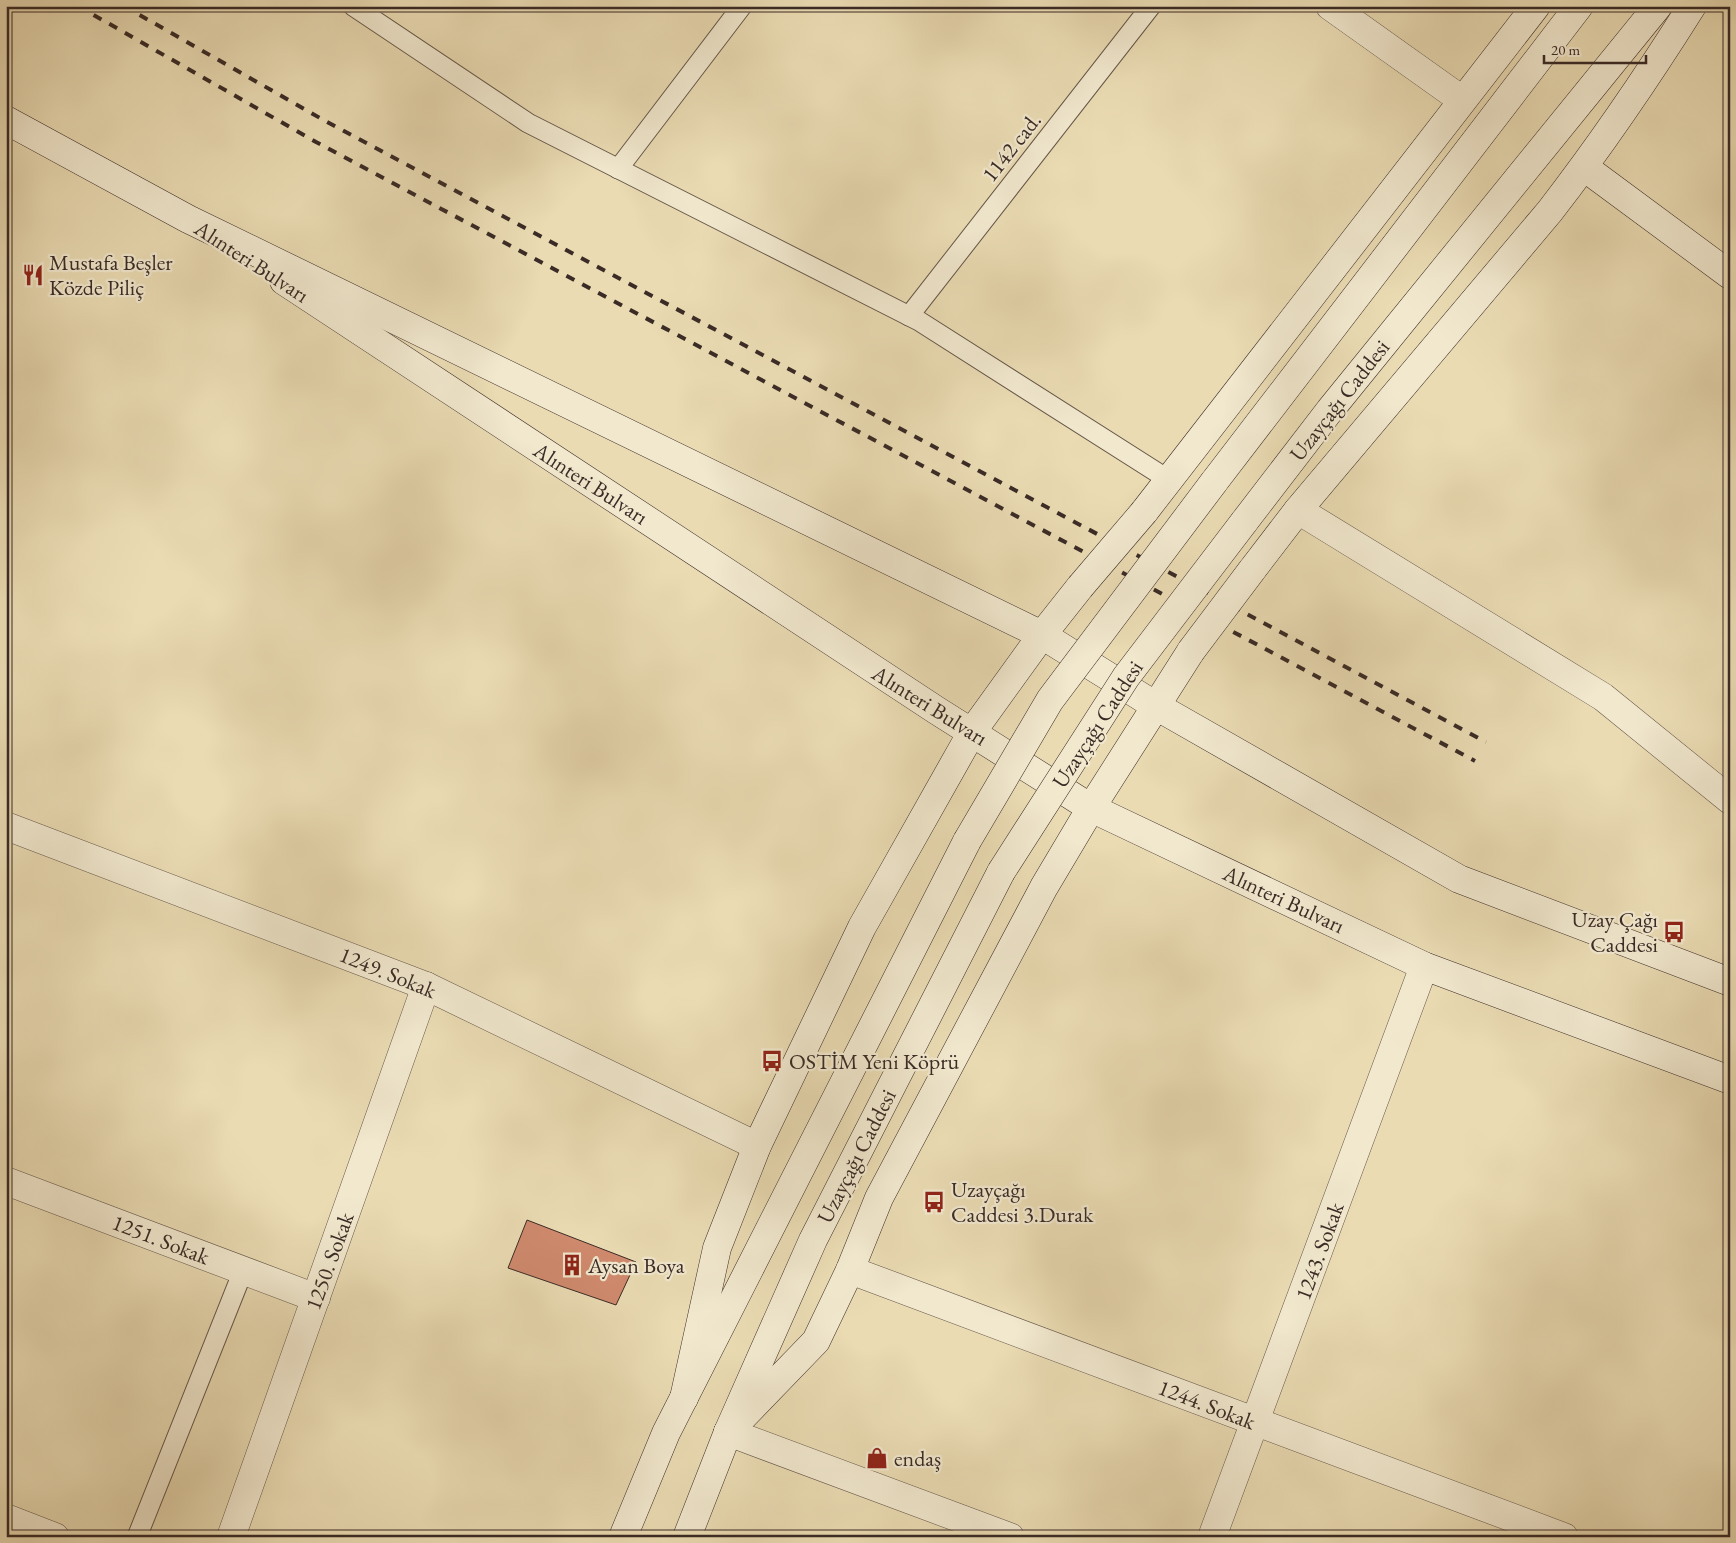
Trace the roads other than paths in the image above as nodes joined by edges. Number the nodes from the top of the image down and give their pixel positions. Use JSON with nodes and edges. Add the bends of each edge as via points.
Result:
{"nodes":[{"id":1,"x":354,"y":6,"type":"edge"},
{"id":2,"x":742,"y":6,"type":"edge"},
{"id":3,"x":1151,"y":6,"type":"edge"},
{"id":4,"x":1330,"y":6,"type":"edge"},
{"id":5,"x":1536,"y":6,"type":"edge"},
{"id":6,"x":1580,"y":6,"type":"edge"},
{"id":7,"x":1658,"y":6,"type":"edge"},
{"id":8,"x":1692,"y":6,"type":"edge"},
{"id":9,"x":1462,"y":100,"type":"junction"},
{"id":10,"x":6,"y":120,"type":"edge"},
{"id":11,"x":1584,"y":167,"type":"junction"},
{"id":12,"x":618,"y":169,"type":"junction"},
{"id":13,"x":188,"y":219,"type":"junction"},
{"id":14,"x":1730,"y":275,"type":"edge"},
{"id":15,"x":909,"y":316,"type":"junction"},
{"id":16,"x":1168,"y":480,"type":"junction"},
{"id":17,"x":1298,"y":510,"type":"junction"},
{"id":18,"x":1042,"y":635,"type":"junction"},
{"id":19,"x":1156,"y":706,"type":"junction"},
{"id":20,"x":972,"y":732,"type":"junction"},
{"id":21,"x":1730,"y":800,"type":"edge"},
{"id":22,"x":1091,"y":808,"type":"junction"},
{"id":23,"x":6,"y":826,"type":"edge"},
{"id":24,"x":1424,"y":966,"type":"junction"},
{"id":25,"x":1730,"y":982,"type":"edge"},
{"id":26,"x":426,"y":986,"type":"junction"},
{"id":27,"x":1730,"y":1080,"type":"edge"},
{"id":28,"x":757,"y":1146,"type":"junction"},
{"id":29,"x":6,"y":1181,"type":"edge"},
{"id":30,"x":850,"y":1270,"type":"junction"},
{"id":31,"x":243,"y":1271,"type":"junction"},
{"id":32,"x":316,"y":1298,"type":"junction"},
{"id":33,"x":684,"y":1398,"type":"junction"},
{"id":34,"x":1256,"y":1422,"type":"junction"},
{"id":35,"x":728,"y":1432,"type":"junction"},
{"id":36,"x":6,"y":1518,"type":"edge"},
{"id":37,"x":55,"y":1537,"type":"edge"},
{"id":38,"x":137,"y":1537,"type":"edge"},
{"id":39,"x":231,"y":1537,"type":"edge"},
{"id":40,"x":623,"y":1537,"type":"edge"},
{"id":41,"x":687,"y":1537,"type":"edge"},
{"id":42,"x":1010,"y":1537,"type":"edge"},
{"id":43,"x":1212,"y":1537,"type":"edge"},
{"id":44,"x":1564,"y":1537,"type":"edge"}],
"edges":[{"from":1,"to":12,"type":"lane","via":[[528,123]]},
{"from":2,"to":12,"type":"lane"},
{"from":3,"to":15,"type":"lane","name":"1142 cad."},
{"from":4,"to":9,"type":"main road"},
{"from":5,"to":9,"type":"main road"},
{"from":6,"to":33,"type":"main road","name":"Uzayçağı Caddesi","bridge":true,"via":[[1050,700],[967,841]]},
{"from":7,"to":35,"type":"main road","name":"Uzayçağı Caddesi","bridge":true,"via":[[1330,410],[1126,676],[1001,872],[813,1240]]},
{"from":8,"to":11,"type":"main road"},
{"from":9,"to":16,"type":"main road"},
{"from":10,"to":13,"type":"main road","name":"Alınteri Bulvarı"},
{"from":11,"to":14,"type":"main road"},
{"from":11,"to":17,"type":"main road"},
{"from":12,"to":15,"type":"lane"},
{"from":13,"to":18,"type":"main road","name":"Alınteri Bulvarı"},
{"from":13,"to":20,"type":"main road","name":"Alınteri Bulvarı"},
{"from":15,"to":16,"type":"lane"},
{"from":16,"to":18,"type":"main road","bridge":true},
{"from":17,"to":19,"type":"main road","bridge":true,"via":[[1190,651]]},
{"from":17,"to":21,"type":"main road","via":[[1603,697]]},
{"from":18,"to":19,"type":"main road","name":"Alınteri Bulvarı"},
{"from":18,"to":20,"type":"main road"},
{"from":19,"to":22,"type":"main road"},
{"from":19,"to":25,"type":"main road","name":"Alınteri Bulvarı","via":[[1459,879]]},
{"from":20,"to":22,"type":"main road","name":"Alınteri Bulvarı"},
{"from":20,"to":28,"type":"main road","via":[[862,927]]},
{"from":22,"to":24,"type":"main road","name":"Alınteri Bulvarı"},
{"from":22,"to":30,"type":"main road","via":[[1044,887],[879,1198]]},
{"from":23,"to":26,"type":"main road","name":"1249. Sokak"},
{"from":24,"to":27,"type":"main road","name":"Alınteri Bulvarı"},
{"from":24,"to":34,"type":"main road","name":"1243. Sokak"},
{"from":26,"to":28,"type":"main road","name":"1249. Sokak"},
{"from":26,"to":32,"type":"main road","name":"1250. Sokak"},
{"from":28,"to":33,"type":"main road","via":[[717,1248]]},
{"from":29,"to":31,"type":"main road","name":"1251. Sokak"},
{"from":30,"to":34,"type":"main road","name":"1244. Sokak"},
{"from":30,"to":35,"type":"main road","via":[[816,1340]]},
{"from":31,"to":32,"type":"main road","name":"1251. Sokak"},
{"from":31,"to":38,"type":"lane"},
{"from":32,"to":39,"type":"main road","name":"1250. Sokak"},
{"from":33,"to":40,"type":"main road","name":"Uzayçağı Caddesi"},
{"from":34,"to":43,"type":"main road","name":"1243. Sokak"},
{"from":34,"to":44,"type":"main road","name":"1244. Sokak"},
{"from":35,"to":41,"type":"main road","name":"Uzayçağı Caddesi"},
{"from":35,"to":42,"type":"main road"},
{"from":36,"to":37,"type":"main road"}]}
